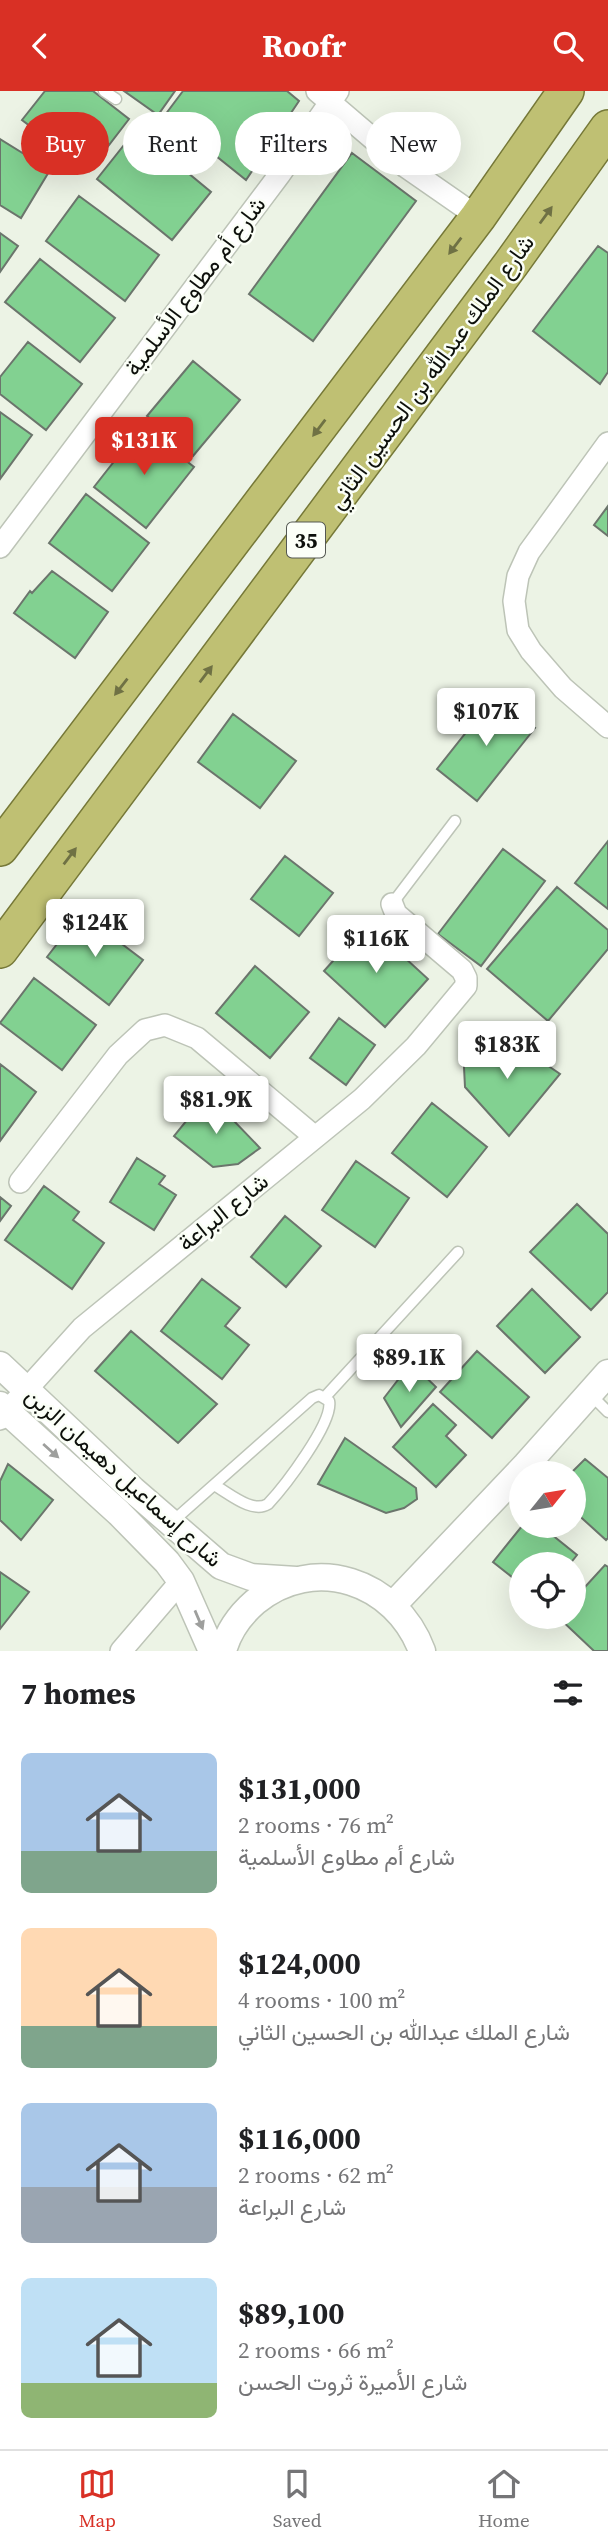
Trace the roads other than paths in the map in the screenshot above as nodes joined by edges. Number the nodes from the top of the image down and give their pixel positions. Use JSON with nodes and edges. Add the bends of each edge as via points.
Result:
{"nodes":[{"id":1,"x":104,"y":91,"type":"edge"},
{"id":2,"x":566,"y":91,"type":"edge"},
{"id":3,"x":329,"y":95,"type":"edge"},
{"id":4,"x":116,"y":99,"type":"dead end"},
{"id":5,"x":608,"y":128,"type":"edge"},
{"id":6,"x":465,"y":208,"type":"junction"},
{"id":7,"x":608,"y":443,"type":"edge"},
{"id":8,"x":0,"y":547,"type":"edge"},
{"id":9,"x":608,"y":727,"type":"edge"},
{"id":10,"x":455,"y":821,"type":"dead end"},
{"id":11,"x":0,"y":848,"type":"edge"},
{"id":12,"x":392,"y":904,"type":"joint"},
{"id":13,"x":0,"y":950,"type":"edge"},
{"id":14,"x":315,"y":1137,"type":"junction"},
{"id":15,"x":20,"y":1182,"type":"dead end"},
{"id":16,"x":458,"y":1252,"type":"dead end"},
{"id":17,"x":0,"y":1365,"type":"edge"},
{"id":18,"x":608,"y":1373,"type":"edge"},
{"id":19,"x":25,"y":1389,"type":"junction"},
{"id":20,"x":325,"y":1397,"type":"junction"},
{"id":21,"x":599,"y":1403,"type":"edge"},
{"id":22,"x":2,"y":1412,"type":"edge"},
{"id":23,"x":214,"y":1485,"type":"junction"},
{"id":24,"x":170,"y":1524,"type":"junction"},
{"id":25,"x":296,"y":1580,"type":"junction"},
{"id":26,"x":181,"y":1581,"type":"junction"},
{"id":27,"x":393,"y":1605,"type":"junction"},
{"id":28,"x":121,"y":1651,"type":"edge"},
{"id":29,"x":212,"y":1651,"type":"edge"},
{"id":30,"x":223,"y":1651,"type":"edge"},
{"id":31,"x":422,"y":1651,"type":"edge"}],
"edges":[{"from":1,"to":4,"type":"lane"},
{"from":2,"to":6,"type":"highway","number":"35"},
{"from":3,"to":6,"type":"street","via":[[406,167]]},
{"from":3,"to":8,"type":"street","name":"شارع أم مطاوع الأسلمية","via":[[280,174]]},
{"from":13,"to":5,"type":"highway","name":"شارع الملك عبدالله بن الحسين الثاني","number":"35","one_way":true},
{"from":6,"to":11,"type":"highway","number":"35","one_way":true},
{"from":7,"to":9,"type":"street","via":[[529,552],[514,601],[517,630],[531,651],[563,688]]},
{"from":10,"to":12,"type":"lane"},
{"from":12,"to":14,"type":"street","name":"شارع البراعة","via":[[397,914],[462,970],[466,986],[416,1046]]},
{"from":14,"to":15,"type":"street","via":[[197,1038],[165,1024],[145,1030],[118,1055]]},
{"from":14,"to":19,"type":"street","name":"شارع البراعة","via":[[82,1328]]},
{"from":16,"to":20,"type":"lane"},
{"from":17,"to":19,"type":"street","name":"شارع إسماعيل دهيمان الزبن"},
{"from":18,"to":21,"type":"street"},
{"from":19,"to":22,"type":"street","name":"شارع البراعة"},
{"from":19,"to":24,"type":"street","name":"شارع إسماعيل دهيمان الزبن"},
{"from":20,"to":23,"type":"lane","via":[[312,1398]]},
{"from":20,"to":23,"type":"lane","via":[[330,1408],[326,1419],[268,1504],[254,1507]]},
{"from":21,"to":27,"type":"street"},
{"from":22,"to":26,"type":"street","name":"شارع إسماعيل دهيمان الزبن","one_way":true,"via":[[119,1513]]},
{"from":23,"to":24,"type":"lane"},
{"from":24,"to":25,"type":"street","name":"شارع إسماعيل دهيمان الزبن","via":[[236,1573]]},
{"from":25,"to":27,"type":"street","via":[[348,1580]]},
{"from":25,"to":30,"type":"street","via":[[267,1592],[244,1612],[226,1638]]},
{"from":26,"to":28,"type":"street"},
{"from":26,"to":29,"type":"street","name":"شارع إسماعيل دهيمان الزبن","one_way":true},
{"from":27,"to":31,"type":"street"}]}
